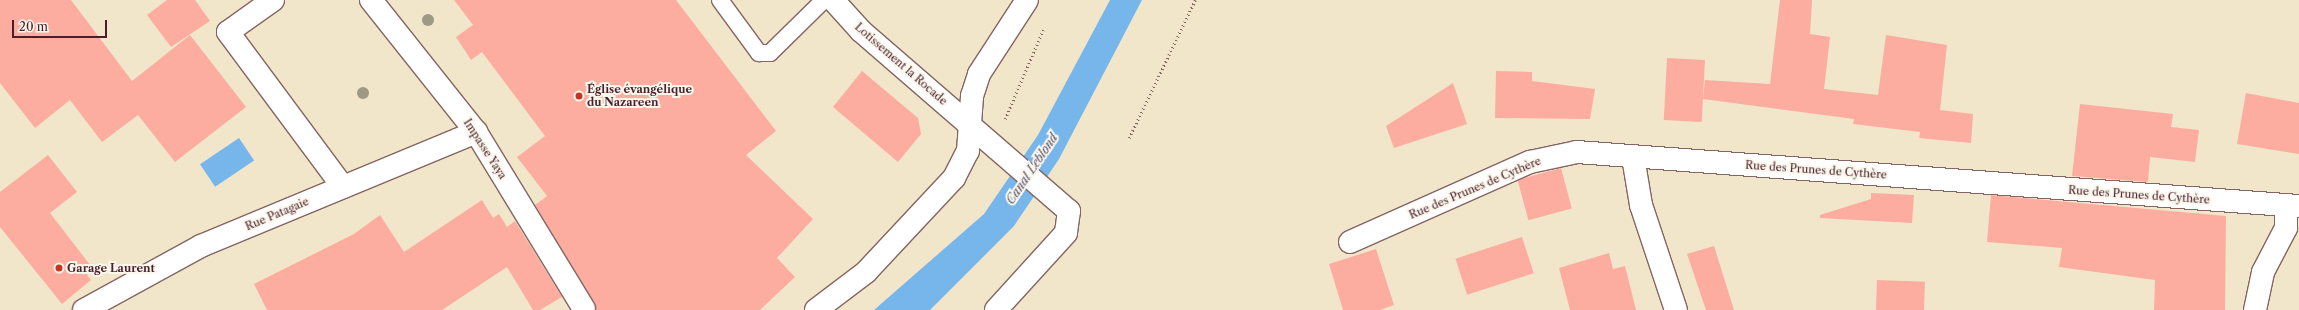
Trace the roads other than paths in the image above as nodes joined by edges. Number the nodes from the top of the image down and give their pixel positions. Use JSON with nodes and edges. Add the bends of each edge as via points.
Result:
{"nodes":[{"id":1,"x":273,"y":0,"type":"edge"},
{"id":2,"x":371,"y":0,"type":"edge"},
{"id":3,"x":720,"y":0,"type":"edge"},
{"id":4,"x":824,"y":0,"type":"edge"},
{"id":5,"x":833,"y":0,"type":"edge"},
{"id":6,"x":1027,"y":0,"type":"edge"},
{"id":7,"x":970,"y":126,"type":"junction"},
{"id":8,"x":476,"y":132,"type":"junction"},
{"id":9,"x":1633,"y":156,"type":"junction"},
{"id":10,"x":343,"y":187,"type":"junction"},
{"id":11,"x":2292,"y":206,"type":"edge"},
{"id":12,"x":1350,"y":242,"type":"dead end"},
{"id":13,"x":584,"y":309,"type":"dead end"},
{"id":14,"x":84,"y":310,"type":"edge"},
{"id":15,"x":816,"y":310,"type":"edge"},
{"id":16,"x":996,"y":310,"type":"edge"},
{"id":17,"x":1676,"y":310,"type":"edge"},
{"id":18,"x":2255,"y":310,"type":"edge"}],
"edges":[{"from":1,"to":10,"type":"street","via":[[228,32]]},
{"from":2,"to":8,"type":"street","name":"Impasse Yaya"},
{"from":3,"to":4,"type":"lane","via":[[760,53],[770,53]]},
{"from":5,"to":7,"type":"street","name":"Lotissement la Rocade","via":[[861,31]]},
{"from":6,"to":7,"type":"street","via":[[979,74],[972,96]]},
{"from":7,"to":15,"type":"street","via":[[968,151],[954,178],[866,272]]},
{"from":7,"to":16,"type":"street","name":"Lotissement la Rocade","via":[[1069,211],[1066,233]]},
{"from":8,"to":10,"type":"street","name":"Rue Patagaie"},
{"from":8,"to":13,"type":"street","name":"Impasse Yaya"},
{"from":9,"to":11,"type":"street","name":"Rue des Prunes de Cythère"},
{"from":9,"to":12,"type":"street","name":"Rue des Prunes de Cythère","via":[[1577,152],[1530,162]]},
{"from":9,"to":17,"type":"street","via":[[1643,212]]},
{"from":10,"to":14,"type":"street","name":"Rue Patagaie","via":[[201,246]]},
{"from":11,"to":18,"type":"street","via":[[2286,228],[2263,272]]}]}
